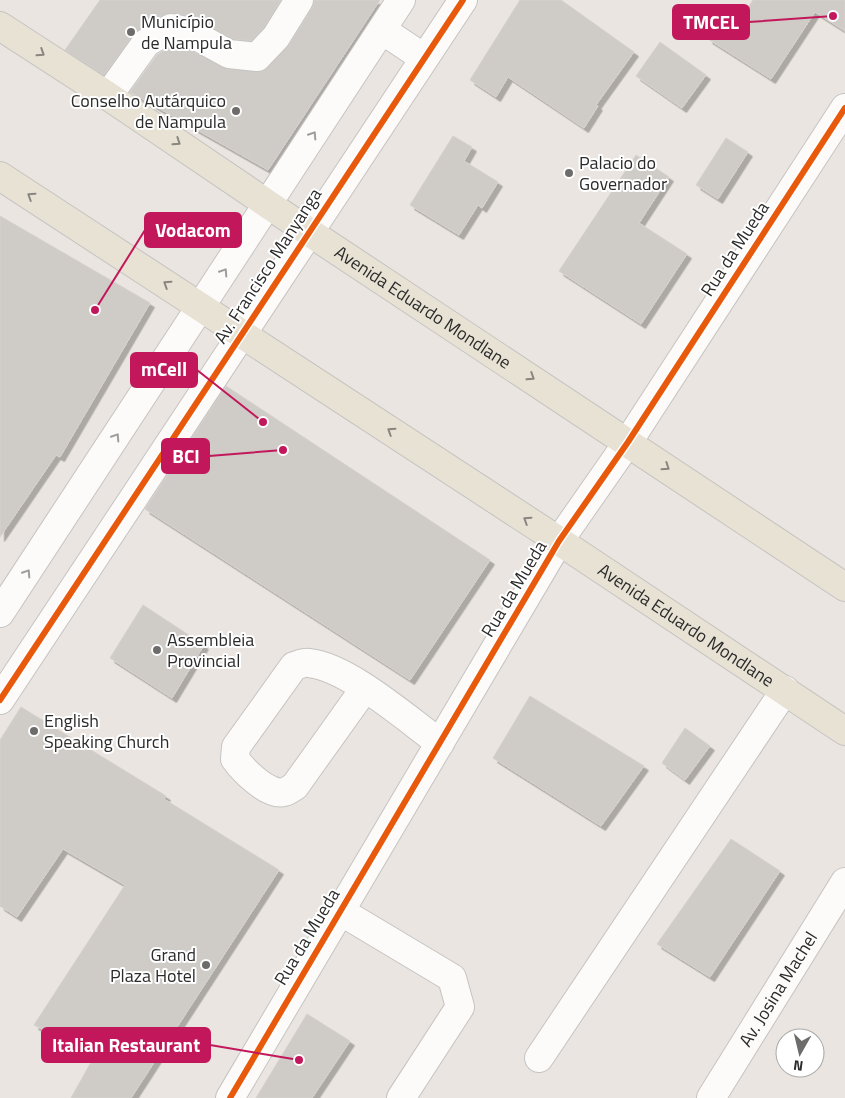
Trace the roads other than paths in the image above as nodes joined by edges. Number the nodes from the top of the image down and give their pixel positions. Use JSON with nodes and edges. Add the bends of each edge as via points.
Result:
{"nodes":[{"id":1,"x":299,"y":0,"type":"edge"},
{"id":2,"x":401,"y":0,"type":"edge"},
{"id":3,"x":463,"y":0,"type":"edge"},
{"id":4,"x":0,"y":26,"type":"edge"},
{"id":5,"x":382,"y":30,"type":"junction"},
{"id":6,"x":424,"y":58,"type":"junction"},
{"id":7,"x":108,"y":96,"type":"junction"},
{"id":8,"x":845,"y":108,"type":"edge"},
{"id":9,"x":0,"y":176,"type":"edge"},
{"id":10,"x":269,"y":203,"type":"junction"},
{"id":11,"x":309,"y":232,"type":"junction"},
{"id":12,"x":202,"y":307,"type":"junction"},
{"id":13,"x":242,"y":334,"type":"junction"},
{"id":14,"x":628,"y":442,"type":"junction"},
{"id":15,"x":559,"y":541,"type":"junction"},
{"id":16,"x":845,"y":587,"type":"edge"},
{"id":17,"x":0,"y":613,"type":"edge"},
{"id":18,"x":365,"y":688,"type":"junction"},
{"id":19,"x":785,"y":690,"type":"junction"},
{"id":20,"x":0,"y":700,"type":"edge"},
{"id":21,"x":845,"y":731,"type":"edge"},
{"id":22,"x":440,"y":742,"type":"junction"},
{"id":23,"x":845,"y":882,"type":"edge"},
{"id":24,"x":340,"y":911,"type":"junction"},
{"id":25,"x":539,"y":1058,"type":"dead end"},
{"id":26,"x":230,"y":1098,"type":"edge"},
{"id":27,"x":401,"y":1098,"type":"edge"},
{"id":28,"x":711,"y":1098,"type":"edge"}],
"edges":[{"from":1,"to":7,"type":"street","via":[[276,37],[257,56],[229,54],[187,31],[171,28],[146,43]]},
{"from":2,"to":5,"type":"street","name":"Av. Francisco Manyanga"},
{"from":3,"to":6,"type":"street","name":"Av. Francisco Manyanga"},
{"from":4,"to":7,"type":"main road","name":"Avenida Eduardo Mondlane","one_way":true},
{"from":5,"to":6,"type":"street"},
{"from":10,"to":5,"type":"street","name":"Av. Francisco Manyanga","one_way":true},
{"from":6,"to":11,"type":"street","name":"Av. Francisco Manyanga"},
{"from":7,"to":10,"type":"main road","name":"Avenida Eduardo Mondlane","one_way":true},
{"from":8,"to":14,"type":"street","name":"Rua da Mueda"},
{"from":12,"to":9,"type":"main road","name":"Avenida Eduardo Mondlane","one_way":true},
{"from":10,"to":11,"type":"main road","name":"Avenida Eduardo Mondlane"},
{"from":12,"to":10,"type":"street","name":"Av. Francisco Manyanga","one_way":true},
{"from":11,"to":13,"type":"street","name":"Av. Francisco Manyanga"},
{"from":11,"to":14,"type":"main road","name":"Avenida Eduardo Mondlane","one_way":true},
{"from":12,"to":13,"type":"main road","name":"Avenida Eduardo Mondlane"},
{"from":17,"to":12,"type":"street","name":"Av. Francisco Manyanga","one_way":true},
{"from":15,"to":13,"type":"main road","name":"Avenida Eduardo Mondlane","one_way":true},
{"from":13,"to":20,"type":"street","name":"Av. Francisco Manyanga"},
{"from":14,"to":15,"type":"street","name":"Rua da Mueda"},
{"from":14,"to":16,"type":"main road","name":"Avenida Eduardo Mondlane","one_way":true},
{"from":15,"to":19,"type":"main road","name":"Avenida Eduardo Mondlane"},
{"from":15,"to":22,"type":"street","name":"Rua da Mueda"},
{"from":18,"to":18,"type":"street","via":[[295,786],[284,792],[273,791],[246,773],[234,759],[236,747],[294,666],[307,662],[327,667]]},
{"from":18,"to":22,"type":"street"},
{"from":19,"to":21,"type":"main road","name":"Avenida Eduardo Mondlane"},
{"from":19,"to":25,"type":"street"},
{"from":22,"to":24,"type":"street","name":"Rua da Mueda"},
{"from":23,"to":28,"type":"street","name":"Av. Josina Machel"},
{"from":24,"to":26,"type":"street","name":"Rua da Mueda"},
{"from":24,"to":27,"type":"street","via":[[452,978],[457,992],[460,1007]]}]}
